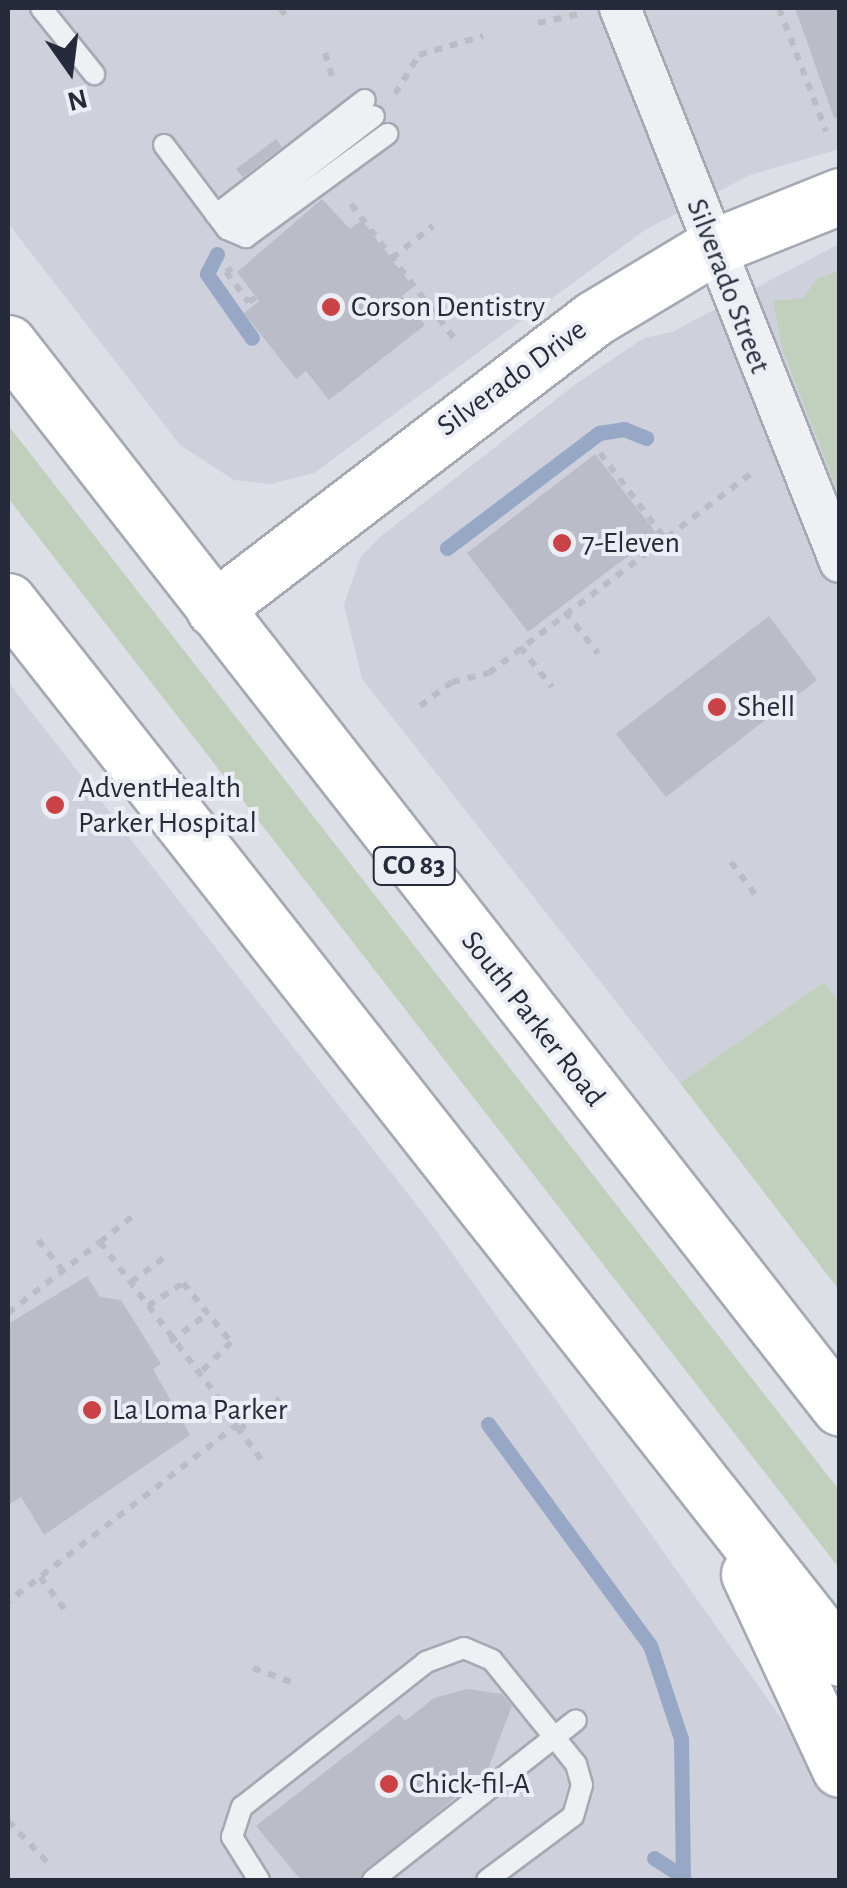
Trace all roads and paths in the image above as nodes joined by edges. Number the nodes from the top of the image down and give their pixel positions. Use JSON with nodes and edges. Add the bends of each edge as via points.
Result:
{"nodes":[{"id":1,"x":42,"y":8,"type":"edge"},
{"id":2,"x":280,"y":8,"type":"edge"},
{"id":3,"x":620,"y":8,"type":"edge"},
{"id":4,"x":779,"y":8,"type":"edge"},
{"id":5,"x":580,"y":14,"type":"dead end"},
{"id":6,"x":286,"y":16,"type":"dead end"},
{"id":7,"x":538,"y":23,"type":"dead end"},
{"id":8,"x":483,"y":36,"type":"dead end"},
{"id":9,"x":325,"y":53,"type":"dead end"},
{"id":10,"x":94,"y":74,"type":"dead end"},
{"id":11,"x":335,"y":94,"type":"dead end"},
{"id":12,"x":394,"y":94,"type":"dead end"},
{"id":13,"x":370,"y":108,"type":"dead end"},
{"id":14,"x":826,"y":131,"type":"dead end"},
{"id":15,"x":387,"y":134,"type":"dead end"},
{"id":16,"x":164,"y":145,"type":"dead end"},
{"id":17,"x":363,"y":195,"type":"dead end"},
{"id":18,"x":840,"y":196,"type":"edge"},
{"id":19,"x":222,"y":222,"type":"junction"},
{"id":20,"x":433,"y":226,"type":"dead end"},
{"id":21,"x":713,"y":247,"type":"junction"},
{"id":22,"x":392,"y":258,"type":"junction"},
{"id":23,"x":233,"y":267,"type":"dead end"},
{"id":24,"x":256,"y":296,"type":"dead end"},
{"id":25,"x":454,"y":338,"type":"dead end"},
{"id":26,"x":8,"y":342,"type":"edge"},
{"id":27,"x":600,"y":453,"type":"dead end"},
{"id":28,"x":756,"y":469,"type":"dead end"},
{"id":29,"x":664,"y":536,"type":"junction"},
{"id":30,"x":840,"y":562,"type":"edge"},
{"id":31,"x":8,"y":601,"type":"edge"},
{"id":32,"x":214,"y":608,"type":"junction"},
{"id":33,"x":565,"y":612,"type":"junction"},
{"id":34,"x":520,"y":646,"type":"junction"},
{"id":35,"x":598,"y":653,"type":"dead end"},
{"id":36,"x":552,"y":687,"type":"dead end"},
{"id":37,"x":420,"y":706,"type":"dead end"},
{"id":38,"x":730,"y":862,"type":"dead end"},
{"id":39,"x":757,"y":897,"type":"dead end"},
{"id":40,"x":138,"y":1212,"type":"dead end"},
{"id":41,"x":38,"y":1240,"type":"dead end"},
{"id":42,"x":100,"y":1242,"type":"junction"},
{"id":43,"x":169,"y":1254,"type":"dead end"},
{"id":44,"x":62,"y":1270,"type":"junction"},
{"id":45,"x":131,"y":1282,"type":"junction"},
{"id":46,"x":148,"y":1306,"type":"junction"},
{"id":47,"x":8,"y":1313,"type":"edge"},
{"id":48,"x":208,"y":1313,"type":"junction"},
{"id":49,"x":172,"y":1340,"type":"junction"},
{"id":50,"x":200,"y":1373,"type":"junction"},
{"id":51,"x":834,"y":1396,"type":"edge"},
{"id":52,"x":279,"y":1399,"type":"dead end"},
{"id":53,"x":238,"y":1428,"type":"junction"},
{"id":54,"x":263,"y":1462,"type":"dead end"},
{"id":55,"x":716,"y":1498,"type":"junction"},
{"id":56,"x":40,"y":1577,"type":"junction"},
{"id":57,"x":8,"y":1602,"type":"edge"},
{"id":58,"x":66,"y":1611,"type":"dead end"},
{"id":59,"x":840,"y":1658,"type":"edge"},
{"id":60,"x":253,"y":1668,"type":"dead end"},
{"id":61,"x":294,"y":1683,"type":"dead end"},
{"id":62,"x":576,"y":1720,"type":"dead end"},
{"id":63,"x":554,"y":1737,"type":"junction"},
{"id":64,"x":840,"y":1769,"type":"edge"},
{"id":65,"x":8,"y":1821,"type":"edge"},
{"id":66,"x":48,"y":1863,"type":"dead end"},
{"id":67,"x":259,"y":1880,"type":"edge"},
{"id":68,"x":373,"y":1880,"type":"edge"},
{"id":69,"x":487,"y":1880,"type":"edge"}],
"edges":[{"from":1,"to":10,"type":"lane"},
{"from":2,"to":6,"type":"path"},
{"from":3,"to":21,"type":"street","name":"Silverado Street"},
{"from":4,"to":14,"type":"path"},
{"from":5,"to":7,"type":"path"},
{"from":8,"to":12,"type":"path","via":[[418,55],[404,68],[403,91]]},
{"from":9,"to":11,"type":"path"},
{"from":13,"to":19,"type":"lane"},
{"from":15,"to":19,"type":"lane","via":[[259,232],[238,237]]},
{"from":16,"to":19,"type":"lane"},
{"from":17,"to":22,"type":"path","via":[[350,204]]},
{"from":18,"to":21,"type":"main road","name":"Silverado Drive"},
{"from":20,"to":22,"type":"path"},
{"from":21,"to":30,"type":"street","name":"Silverado Street"},
{"from":21,"to":32,"type":"main road","name":"Silverado Drive","via":[[509,377]]},
{"from":22,"to":25,"type":"path"},
{"from":23,"to":24,"type":"path","via":[[226,272],[249,302]]},
{"from":26,"to":32,"type":"main road","name":"South Parker Road","number":"CO 83"},
{"from":27,"to":29,"type":"path"},
{"from":28,"to":29,"type":"path"},
{"from":29,"to":33,"type":"path"},
{"from":31,"to":55,"type":"main road"},
{"from":32,"to":51,"type":"main road","name":"South Parker Road","number":"CO 83"},
{"from":33,"to":34,"type":"path"},
{"from":33,"to":35,"type":"path"},
{"from":34,"to":36,"type":"path"},
{"from":34,"to":37,"type":"path","via":[[489,673],[452,682]]},
{"from":38,"to":39,"type":"path"},
{"from":40,"to":42,"type":"path"},
{"from":41,"to":44,"type":"path"},
{"from":42,"to":44,"type":"path"},
{"from":42,"to":45,"type":"path"},
{"from":43,"to":45,"type":"path"},
{"from":44,"to":47,"type":"path"},
{"from":45,"to":46,"type":"path"},
{"from":46,"to":48,"type":"path","via":[[183,1283]]},
{"from":46,"to":49,"type":"path"},
{"from":48,"to":49,"type":"path"},
{"from":48,"to":50,"type":"path","via":[[232,1346]]},
{"from":49,"to":50,"type":"path"},
{"from":50,"to":53,"type":"path"},
{"from":52,"to":53,"type":"path"},
{"from":53,"to":54,"type":"path"},
{"from":53,"to":56,"type":"path"},
{"from":55,"to":59,"type":"main road"},
{"from":55,"to":64,"type":"main road"},
{"from":56,"to":57,"type":"path"},
{"from":56,"to":58,"type":"path"},
{"from":60,"to":61,"type":"path"},
{"from":62,"to":63,"type":"lane"},
{"from":63,"to":67,"type":"lane","via":[[486,1655],[464,1648],[434,1656],[237,1813],[234,1844]]},
{"from":63,"to":68,"type":"lane"},
{"from":63,"to":69,"type":"lane","via":[[579,1770],[578,1808]]},
{"from":65,"to":66,"type":"path"}]}
